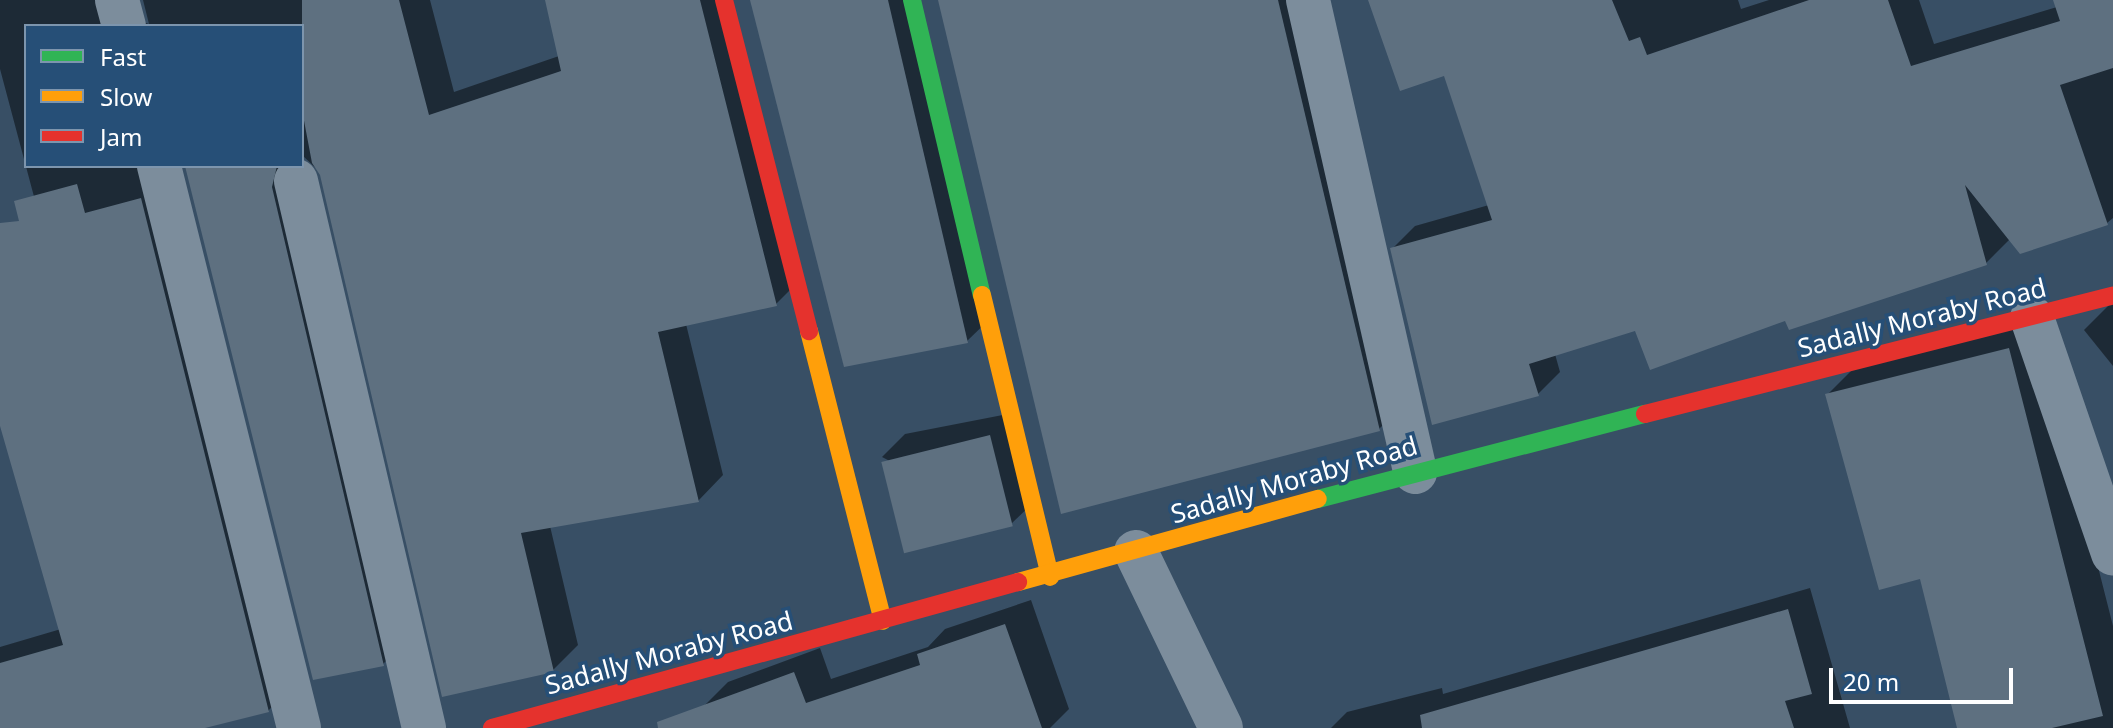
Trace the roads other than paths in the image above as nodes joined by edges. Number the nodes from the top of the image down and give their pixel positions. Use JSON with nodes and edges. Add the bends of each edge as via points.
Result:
{"nodes":[{"id":1,"x":117,"y":0,"type":"edge"},
{"id":2,"x":724,"y":0,"type":"edge"},
{"id":3,"x":912,"y":0,"type":"edge"},
{"id":4,"x":1308,"y":0,"type":"edge"},
{"id":5,"x":123,"y":24,"type":"edge"},
{"id":6,"x":159,"y":168,"type":"edge"},
{"id":7,"x":296,"y":181,"type":"dead end"},
{"id":8,"x":2113,"y":296,"type":"edge"},
{"id":9,"x":2032,"y":318,"type":"junction"},
{"id":10,"x":1415,"y":472,"type":"junction"},
{"id":11,"x":1136,"y":552,"type":"junction"},
{"id":12,"x":2113,"y":553,"type":"edge"},
{"id":13,"x":1050,"y":577,"type":"junction"},
{"id":14,"x":883,"y":621,"type":"junction"},
{"id":15,"x":299,"y":728,"type":"edge"},
{"id":16,"x":424,"y":728,"type":"edge"},
{"id":17,"x":492,"y":728,"type":"edge"},
{"id":18,"x":1221,"y":728,"type":"edge"}],
"edges":[{"from":1,"to":5,"type":"street"},
{"from":2,"to":14,"type":"street"},
{"from":3,"to":13,"type":"street"},
{"from":4,"to":10,"type":"street"},
{"from":6,"to":15,"type":"street"},
{"from":7,"to":16,"type":"street"},
{"from":8,"to":9,"type":"street","name":"Sadally Moraby Road"},
{"from":9,"to":10,"type":"street","name":"Sadally Moraby Road"},
{"from":9,"to":12,"type":"street"},
{"from":10,"to":11,"type":"street","name":"Sadally Moraby Road"},
{"from":11,"to":13,"type":"street","name":"Sadally Moraby Road"},
{"from":11,"to":18,"type":"street"},
{"from":13,"to":14,"type":"street","name":"Sadally Moraby Road"},
{"from":14,"to":17,"type":"street","name":"Sadally Moraby Road"}]}
